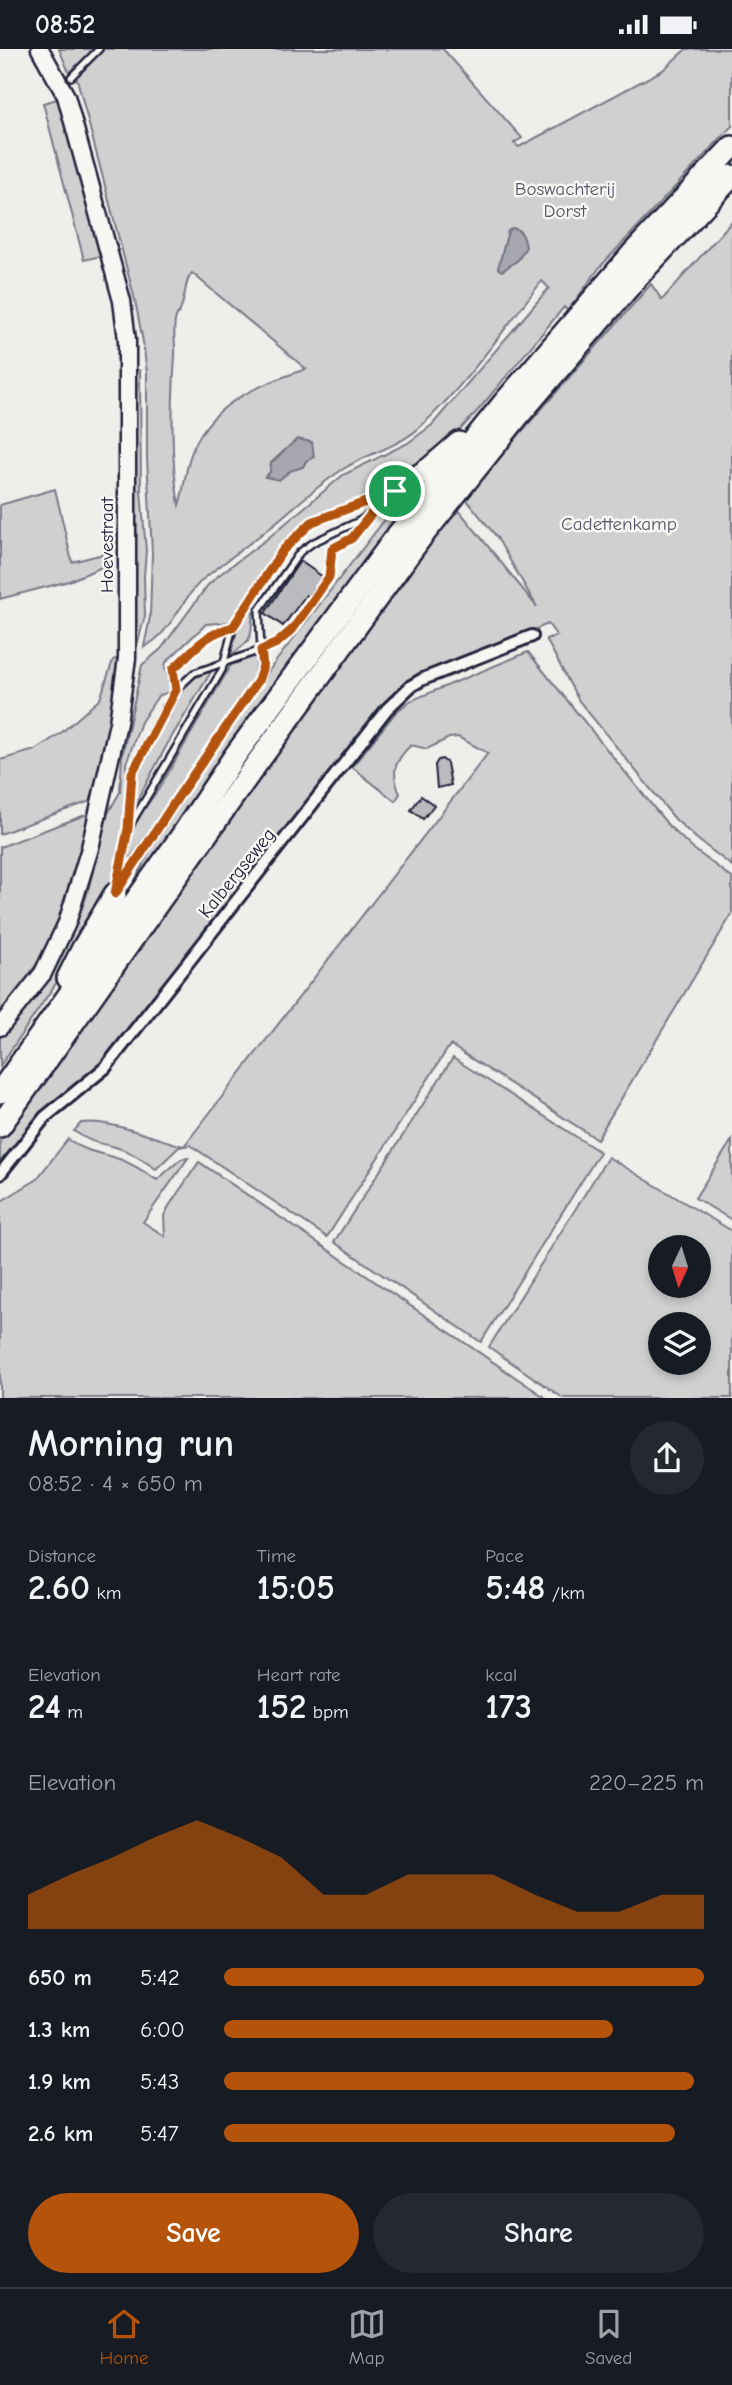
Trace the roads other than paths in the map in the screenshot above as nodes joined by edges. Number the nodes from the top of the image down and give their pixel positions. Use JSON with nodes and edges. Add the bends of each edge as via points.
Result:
{"nodes":[{"id":1,"x":40,"y":49,"type":"edge"},
{"id":2,"x":99,"y":49,"type":"edge"},
{"id":3,"x":71,"y":77,"type":"dead end"},
{"id":4,"x":732,"y":147,"type":"edge"},
{"id":5,"x":732,"y":176,"type":"edge"},
{"id":6,"x":502,"y":405,"type":"junction"},
{"id":7,"x":395,"y":491,"type":"junction"},
{"id":8,"x":375,"y":509,"type":"junction"},
{"id":9,"x":233,"y":627,"type":"junction"},
{"id":10,"x":532,"y":636,"type":"dead end"},
{"id":11,"x":261,"y":650,"type":"junction"},
{"id":12,"x":225,"y":662,"type":"junction"},
{"id":13,"x":176,"y":690,"type":"junction"},
{"id":14,"x":128,"y":829,"type":"junction"},
{"id":15,"x":115,"y":894,"type":"junction"},
{"id":16,"x":0,"y":1027,"type":"edge"},
{"id":17,"x":44,"y":1029,"type":"junction"},
{"id":18,"x":0,"y":1092,"type":"edge"},
{"id":19,"x":0,"y":1126,"type":"edge"},
{"id":20,"x":0,"y":1174,"type":"edge"}],
"edges":[{"from":1,"to":16,"type":"street","name":"Hoevestraat","via":[[66,96],[122,301],[127,340],[127,658],[118,723],[72,911],[43,972]]},
{"from":2,"to":3,"type":"lane"},
{"from":4,"to":6,"type":"highway"},
{"from":5,"to":19,"type":"highway","via":[[596,325],[419,540]]},
{"from":6,"to":7,"type":"highway","via":[[430,468]]},
{"from":6,"to":17,"type":"highway","via":[[400,533],[234,757]]},
{"from":7,"to":8,"type":"lane"},
{"from":7,"to":9,"type":"lane","via":[[312,522],[283,550]]},
{"from":8,"to":11,"type":"lane","via":[[352,538],[332,549],[329,577],[293,629]]},
{"from":8,"to":11,"type":"lane","via":[[300,552],[259,610]]},
{"from":9,"to":12,"type":"lane"},
{"from":9,"to":13,"type":"lane","via":[[216,631],[173,669]]},
{"from":10,"to":20,"type":"street","name":"Kalbergseweg","via":[[423,680],[387,709],[105,1068],[45,1117]]},
{"from":11,"to":12,"type":"lane"},
{"from":11,"to":15,"type":"lane","via":[[263,666],[258,681]]},
{"from":12,"to":13,"type":"lane","via":[[194,673]]},
{"from":12,"to":14,"type":"lane"},
{"from":13,"to":14,"type":"lane","via":[[132,773]]},
{"from":14,"to":15,"type":"lane"},
{"from":15,"to":17,"type":"highway"},
{"from":17,"to":18,"type":"highway"}]}
